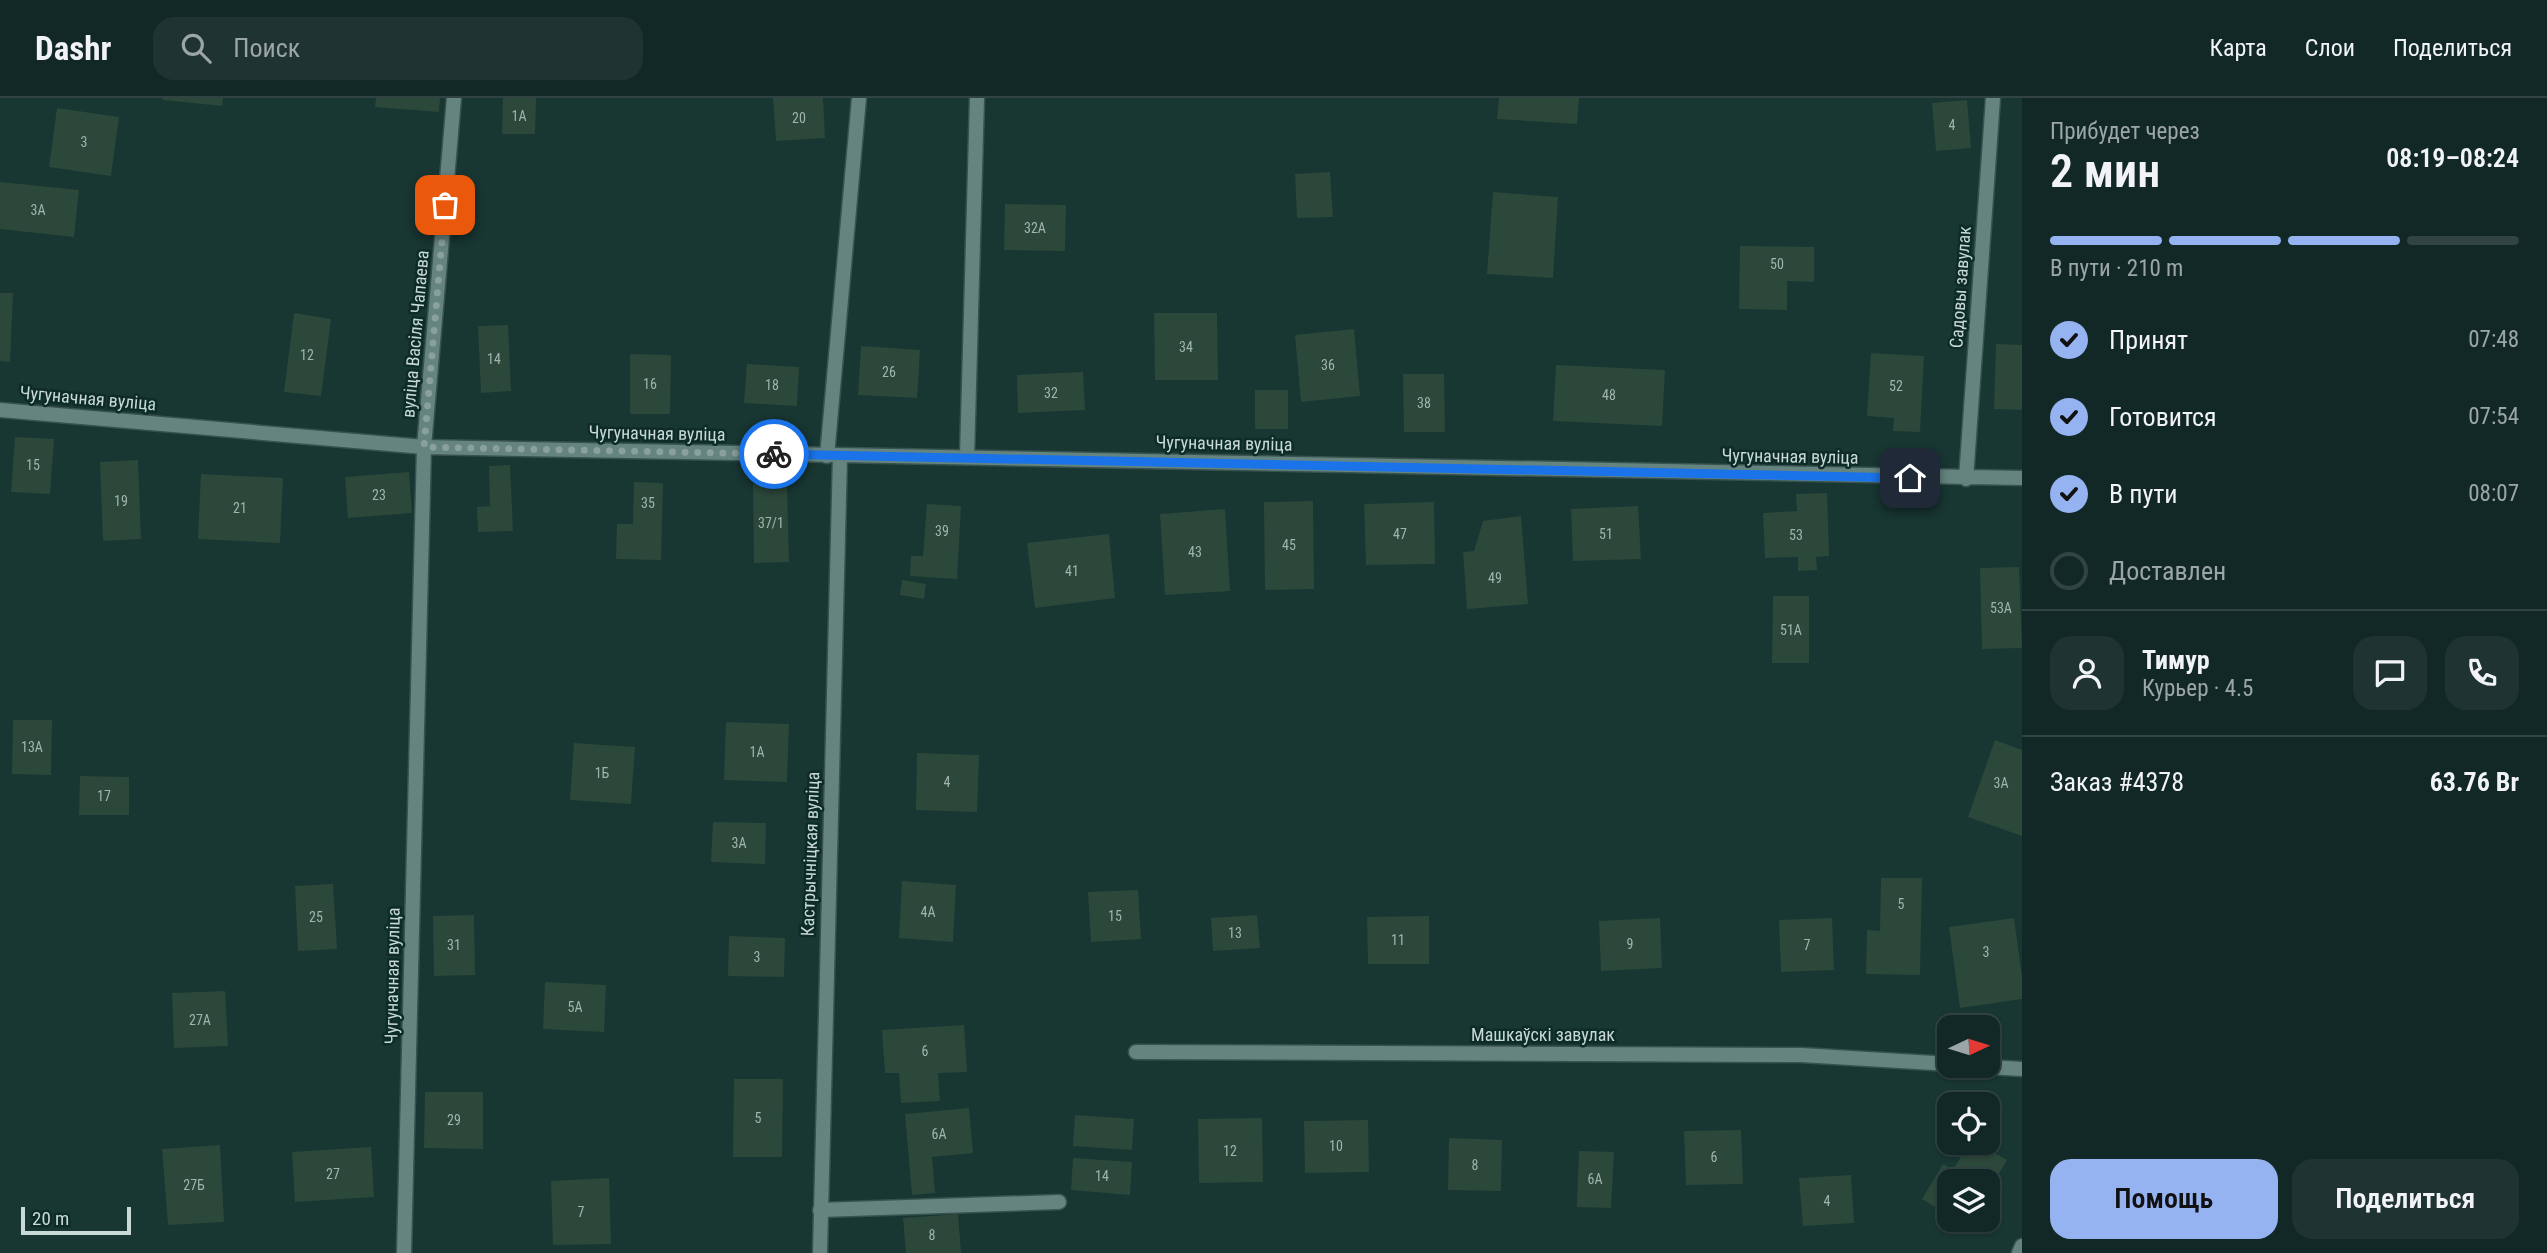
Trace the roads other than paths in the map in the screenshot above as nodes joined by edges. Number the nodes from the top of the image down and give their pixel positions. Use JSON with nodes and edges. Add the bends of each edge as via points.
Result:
{"nodes":[{"id":1,"x":454,"y":98,"type":"edge"},
{"id":2,"x":859,"y":98,"type":"edge"},
{"id":3,"x":977,"y":98,"type":"edge"},
{"id":4,"x":1993,"y":98,"type":"edge"},
{"id":5,"x":0,"y":410,"type":"edge"},
{"id":6,"x":424,"y":447,"type":"junction"},
{"id":7,"x":834,"y":456,"type":"junction"},
{"id":8,"x":967,"y":457,"type":"junction"},
{"id":9,"x":2022,"y":478,"type":"edge"},
{"id":10,"x":1965,"y":479,"type":"junction"},
{"id":11,"x":1136,"y":1052,"type":"dead end"},
{"id":12,"x":1937,"y":1063,"type":"edge"},
{"id":13,"x":2000,"y":1068,"type":"edge"},
{"id":14,"x":2022,"y":1069,"type":"edge"},
{"id":15,"x":1059,"y":1202,"type":"dead end"},
{"id":16,"x":820,"y":1210,"type":"junction"},
{"id":17,"x":2022,"y":1246,"type":"edge"},
{"id":18,"x":404,"y":1253,"type":"edge"},
{"id":19,"x":820,"y":1253,"type":"edge"},
{"id":20,"x":2018,"y":1253,"type":"edge"}],
"edges":[{"from":1,"to":6,"type":"street","name":"вуліца Васіля Чапаева"},
{"from":2,"to":7,"type":"street","name":"Кастрычніцкая вуліца"},
{"from":3,"to":8,"type":"street"},
{"from":4,"to":10,"type":"street","name":"Садовы завулак"},
{"from":5,"to":6,"type":"street","name":"Чугуначная вуліца"},
{"from":6,"to":7,"type":"street","name":"Чугуначная вуліца"},
{"from":6,"to":18,"type":"street","name":"Чугуначная вуліца"},
{"from":7,"to":8,"type":"street","name":"Чугуначная вуліца"},
{"from":7,"to":16,"type":"street","name":"Кастрычніцкая вуліца"},
{"from":8,"to":10,"type":"street","name":"Чугуначная вуліца"},
{"from":9,"to":10,"type":"street","name":"Чугуначная вуліца"},
{"from":11,"to":12,"type":"street","name":"Машкаўскі завулак","via":[[1801,1055]]},
{"from":13,"to":14,"type":"street"},
{"from":15,"to":16,"type":"street"},
{"from":16,"to":19,"type":"street","name":"Кастрычніцкая вуліца"},
{"from":17,"to":20,"type":"street"}]}
